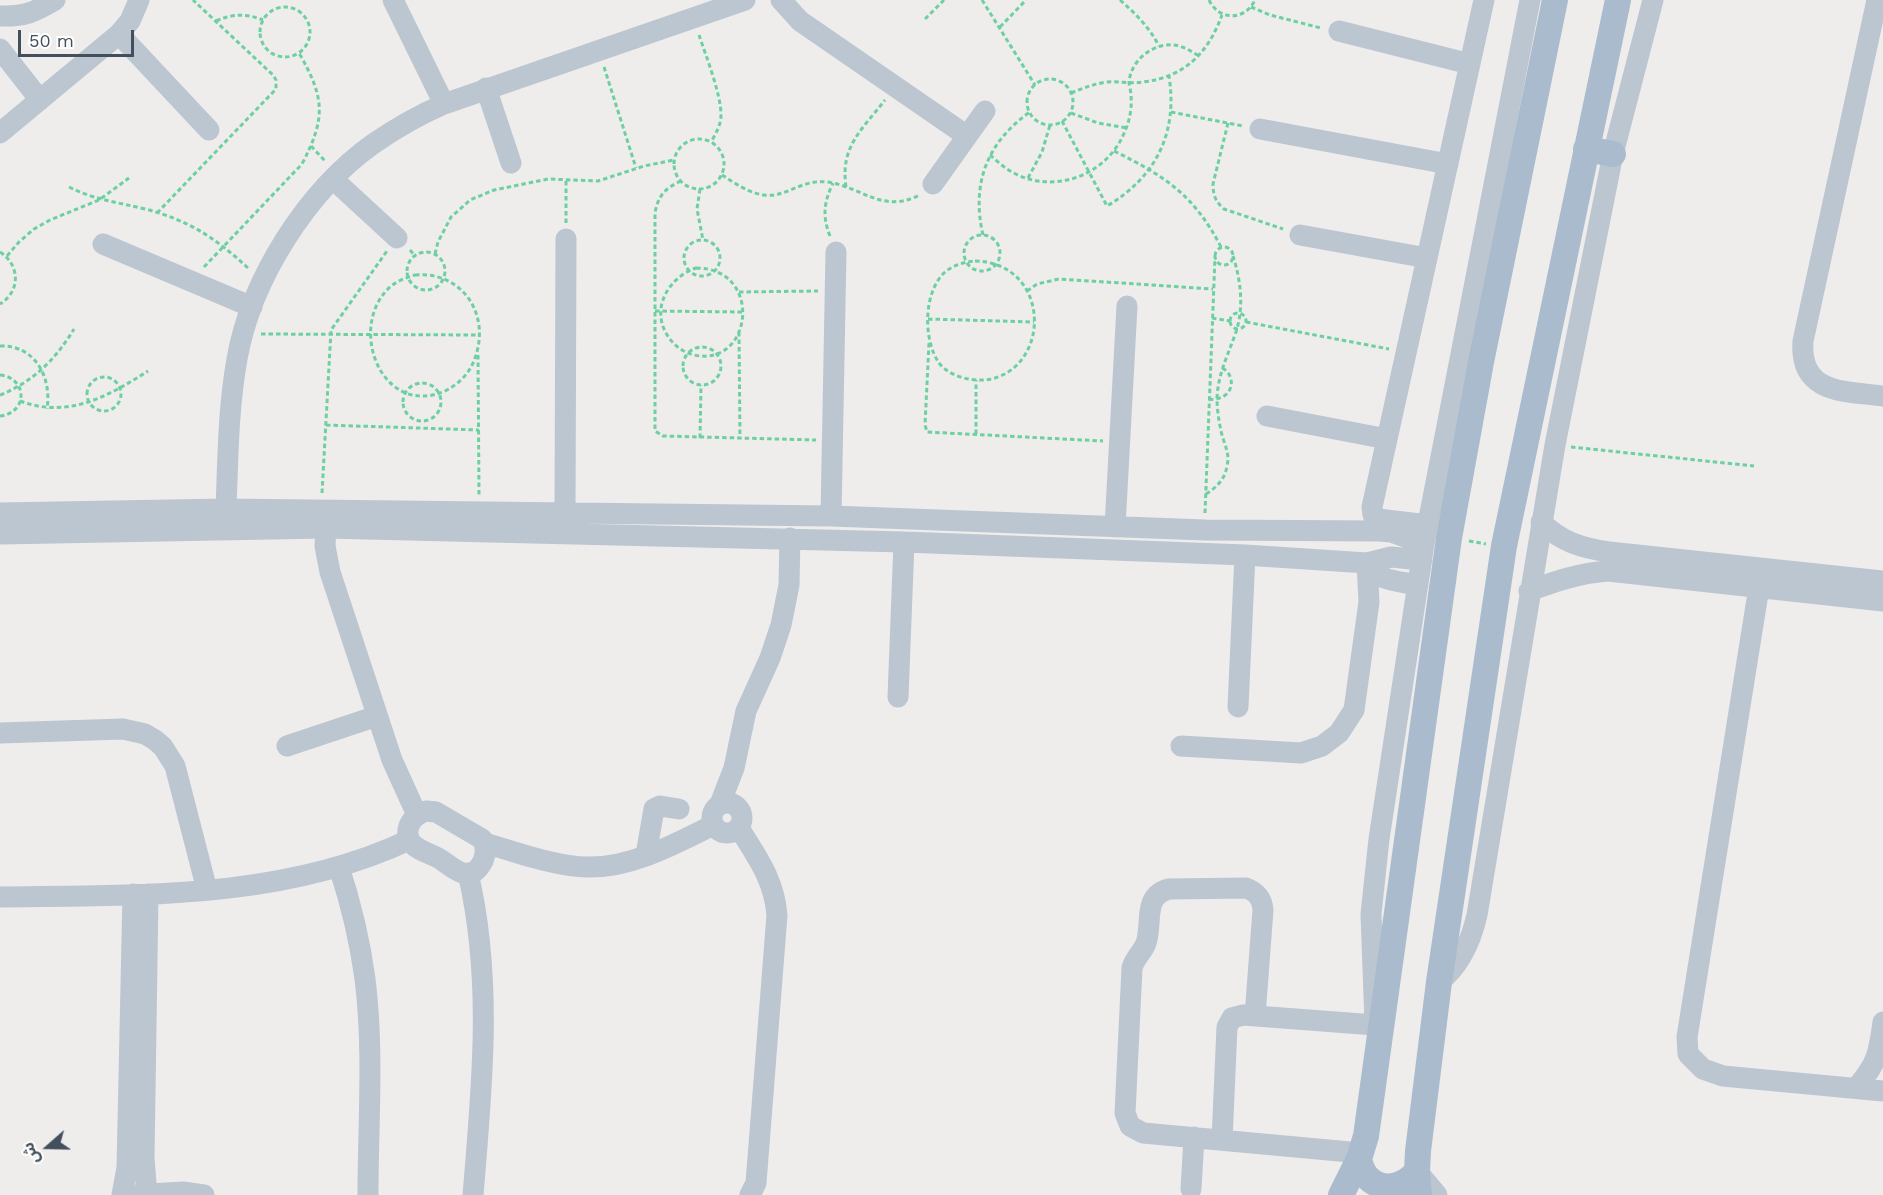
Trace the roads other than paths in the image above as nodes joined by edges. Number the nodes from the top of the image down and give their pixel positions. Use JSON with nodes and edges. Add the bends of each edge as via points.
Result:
{"nodes":[{"id":1,"x":55,"y":0,"type":"edge"},
{"id":2,"x":139,"y":0,"type":"edge"},
{"id":3,"x":393,"y":0,"type":"edge"},
{"id":4,"x":745,"y":0,"type":"edge"},
{"id":5,"x":781,"y":0,"type":"edge"},
{"id":6,"x":1484,"y":0,"type":"edge"},
{"id":7,"x":1530,"y":0,"type":"edge"},
{"id":8,"x":1555,"y":0,"type":"edge"},
{"id":9,"x":1618,"y":0,"type":"edge"},
{"id":10,"x":1653,"y":0,"type":"edge"},
{"id":11,"x":1877,"y":0,"type":"edge"},
{"id":12,"x":701,"y":11,"type":"edge"},
{"id":13,"x":0,"y":16,"type":"edge"},
{"id":14,"x":1339,"y":31,"type":"road end"},
{"id":15,"x":119,"y":34,"type":"junction"},
{"id":16,"x":0,"y":49,"type":"edge"},
{"id":17,"x":1470,"y":64,"type":"junction"},
{"id":18,"x":486,"y":88,"type":"junction"},
{"id":19,"x":40,"y":100,"type":"junction"},
{"id":20,"x":444,"y":104,"type":"junction"},
{"id":21,"x":985,"y":111,"type":"dead end"},
{"id":22,"x":1260,"y":129,"type":"road end"},
{"id":23,"x":209,"y":130,"type":"dead end"},
{"id":24,"x":0,"y":133,"type":"edge"},
{"id":25,"x":967,"y":136,"type":"junction"},
{"id":26,"x":1586,"y":149,"type":"junction"},
{"id":27,"x":1613,"y":154,"type":"junction"},
{"id":28,"x":511,"y":163,"type":"dead end"},
{"id":29,"x":1448,"y":164,"type":"junction"},
{"id":30,"x":333,"y":179,"type":"junction"},
{"id":31,"x":933,"y":184,"type":"road end"},
{"id":32,"x":1300,"y":235,"type":"road end"},
{"id":33,"x":397,"y":238,"type":"road end"},
{"id":34,"x":566,"y":238,"type":"road end"},
{"id":35,"x":104,"y":244,"type":"dead end"},
{"id":36,"x":836,"y":252,"type":"road end"},
{"id":37,"x":1427,"y":258,"type":"junction"},
{"id":38,"x":1127,"y":306,"type":"dead end"},
{"id":39,"x":252,"y":308,"type":"junction"},
{"id":40,"x":1471,"y":361,"type":"junction"},
{"id":41,"x":1883,"y":396,"type":"edge"},
{"id":42,"x":1267,"y":416,"type":"dead end"},
{"id":43,"x":1387,"y":439,"type":"junction"},
{"id":44,"x":226,"y":509,"type":"junction"},
{"id":45,"x":0,"y":513,"type":"edge"},
{"id":46,"x":564,"y":513,"type":"junction"},
{"id":47,"x":831,"y":516,"type":"junction"},
{"id":48,"x":323,"y":519,"type":"junction"},
{"id":49,"x":1541,"y":522,"type":"junction"},
{"id":50,"x":1115,"y":527,"type":"junction"},
{"id":51,"x":0,"y":534,"type":"edge"},
{"id":52,"x":790,"y":538,"type":"junction"},
{"id":53,"x":904,"y":542,"type":"junction"},
{"id":54,"x":1425,"y":543,"type":"junction"},
{"id":55,"x":1245,"y":555,"type":"junction"},
{"id":56,"x":1367,"y":563,"type":"junction"},
{"id":57,"x":1883,"y":581,"type":"edge"},
{"id":58,"x":1418,"y":585,"type":"junction"},
{"id":59,"x":1759,"y":587,"type":"junction"},
{"id":60,"x":1529,"y":591,"type":"junction"},
{"id":61,"x":1883,"y":601,"type":"edge"},
{"id":62,"x":898,"y":697,"type":"dead end"},
{"id":63,"x":1238,"y":707,"type":"dead end"},
{"id":64,"x":377,"y":716,"type":"junction"},
{"id":65,"x":0,"y":733,"type":"edge"},
{"id":66,"x":287,"y":746,"type":"dead end"},
{"id":67,"x":1181,"y":746,"type":"dead end"},
{"id":68,"x":735,"y":768,"type":"junction"},
{"id":69,"x":720,"y":804,"type":"junction"},
{"id":70,"x":679,"y":809,"type":"dead end"},
{"id":71,"x":417,"y":815,"type":"junction"},
{"id":72,"x":740,"y":819,"type":"junction"},
{"id":73,"x":713,"y":825,"type":"junction"},
{"id":74,"x":409,"y":840,"type":"junction"},
{"id":75,"x":484,"y":843,"type":"junction"},
{"id":76,"x":646,"y":855,"type":"junction"},
{"id":77,"x":339,"y":867,"type":"junction"},
{"id":78,"x":468,"y":873,"type":"junction"},
{"id":79,"x":207,"y":890,"type":"junction"},
{"id":80,"x":141,"y":894,"type":"junction"},
{"id":81,"x":0,"y":897,"type":"edge"},
{"id":82,"x":1439,"y":982,"type":"junction"},
{"id":83,"x":1255,"y":1016,"type":"junction"},
{"id":84,"x":1883,"y":1022,"type":"edge"},
{"id":85,"x":1375,"y":1025,"type":"junction"},
{"id":86,"x":1377,"y":1062,"type":"junction"},
{"id":87,"x":1856,"y":1088,"type":"junction"},
{"id":88,"x":1883,"y":1091,"type":"edge"},
{"id":89,"x":1194,"y":1137,"type":"junction"},
{"id":90,"x":1222,"y":1140,"type":"junction"},
{"id":91,"x":1360,"y":1156,"type":"junction"},
{"id":92,"x":135,"y":1168,"type":"junction"},
{"id":93,"x":1418,"y":1183,"type":"edge"},
{"id":94,"x":1191,"y":1189,"type":"dead end"},
{"id":95,"x":754,"y":1193,"type":"edge"},
{"id":96,"x":121,"y":1195,"type":"edge"},
{"id":97,"x":147,"y":1195,"type":"edge"},
{"id":98,"x":204,"y":1195,"type":"edge"},
{"id":99,"x":368,"y":1195,"type":"edge"},
{"id":100,"x":473,"y":1195,"type":"edge"},
{"id":101,"x":1341,"y":1195,"type":"edge"},
{"id":102,"x":1437,"y":1195,"type":"edge"}],
"edges":[{"from":1,"to":13,"type":"street","via":[[30,14]]},
{"from":2,"to":15,"type":"street"},
{"from":3,"to":20,"type":"street"},
{"from":4,"to":12,"type":"street"},
{"from":5,"to":25,"type":"street","via":[[800,21]]},
{"from":6,"to":17,"type":"street"},
{"from":7,"to":40,"type":"street"},
{"from":8,"to":40,"type":"main road"},
{"from":9,"to":26,"type":"main road"},
{"from":10,"to":27,"type":"street"},
{"from":11,"to":41,"type":"street","via":[[1802,356],[1806,370],[1828,388]]},
{"from":12,"to":18,"type":"street"},
{"from":14,"to":17,"type":"street"},
{"from":15,"to":19,"type":"street"},
{"from":15,"to":23,"type":"street"},
{"from":16,"to":19,"type":"street"},
{"from":17,"to":29,"type":"street"},
{"from":18,"to":20,"type":"street"},
{"from":18,"to":28,"type":"street"},
{"from":19,"to":24,"type":"street"},
{"from":20,"to":30,"type":"street","via":[[372,145]]},
{"from":21,"to":25,"type":"street"},
{"from":22,"to":29,"type":"street"},
{"from":25,"to":31,"type":"street"},
{"from":26,"to":27,"type":"main road"},
{"from":26,"to":82,"type":"main road","via":[[1504,546]]},
{"from":27,"to":49,"type":"street"},
{"from":29,"to":37,"type":"street"},
{"from":30,"to":33,"type":"street"},
{"from":30,"to":39,"type":"street","via":[[300,218],[273,261]]},
{"from":32,"to":37,"type":"street"},
{"from":34,"to":46,"type":"street"},
{"from":35,"to":39,"type":"street"},
{"from":36,"to":47,"type":"street"},
{"from":37,"to":43,"type":"street"},
{"from":38,"to":50,"type":"street"},
{"from":39,"to":44,"type":"street","via":[[237,357],[230,407]]},
{"from":40,"to":54,"type":"street"},
{"from":40,"to":86,"type":"main road"},
{"from":42,"to":43,"type":"street"},
{"from":43,"to":54,"type":"street","via":[[1373,515]]},
{"from":44,"to":45,"type":"street"},
{"from":44,"to":48,"type":"street"},
{"from":46,"to":47,"type":"street"},
{"from":46,"to":48,"type":"street","via":[[480,512]]},
{"from":47,"to":50,"type":"street"},
{"from":48,"to":51,"type":"street"},
{"from":48,"to":52,"type":"street"},
{"from":48,"to":64,"type":"street","via":[[330,572]]},
{"from":49,"to":57,"type":"street","via":[[1566,542],[1599,551]]},
{"from":49,"to":60,"type":"street"},
{"from":50,"to":54,"type":"street","via":[[1380,531]]},
{"from":52,"to":53,"type":"street"},
{"from":52,"to":68,"type":"street","via":[[789,585],[782,625],[746,711]]},
{"from":53,"to":55,"type":"street"},
{"from":53,"to":62,"type":"street"},
{"from":54,"to":56,"type":"street"},
{"from":54,"to":58,"type":"street"},
{"from":55,"to":56,"type":"street"},
{"from":55,"to":63,"type":"street"},
{"from":56,"to":58,"type":"street","via":[[1383,579]]},
{"from":56,"to":67,"type":"street","via":[[1369,602],[1354,710],[1339,733],[1322,746],[1301,753]]},
{"from":58,"to":85,"type":"street","via":[[1371,914]]},
{"from":59,"to":60,"type":"street","via":[[1608,571],[1585,572]]},
{"from":59,"to":61,"type":"street"},
{"from":59,"to":87,"type":"street","via":[[1687,1037],[1688,1054],[1703,1069],[1723,1076]]},
{"from":60,"to":82,"type":"street","via":[[1477,915],[1456,965]]},
{"from":64,"to":66,"type":"street"},
{"from":64,"to":71,"type":"street"},
{"from":65,"to":79,"type":"street","via":[[123,729],[155,740],[175,766]]},
{"from":68,"to":69,"type":"street"},
{"from":68,"to":72,"type":"street"},
{"from":69,"to":72,"type":"street","via":[[732,803]]},
{"from":69,"to":73,"type":"street","via":[[713,813]]},
{"from":70,"to":76,"type":"street","via":[[654,809]]},
{"from":71,"to":74,"type":"street","via":[[409,826]]},
{"from":71,"to":75,"type":"street","via":[[436,812],[476,834]]},
{"from":72,"to":73,"type":"street","via":[[734,832],[723,833]]},
{"from":72,"to":95,"type":"street","via":[[767,873],[777,915]]},
{"from":73,"to":76,"type":"street"},
{"from":74,"to":77,"type":"street"},
{"from":74,"to":78,"type":"street","via":[[456,872]]},
{"from":75,"to":76,"type":"street","via":[[586,868],[620,864]]},
{"from":75,"to":78,"type":"street","via":[[481,864]]},
{"from":77,"to":79,"type":"street","via":[[271,882]]},
{"from":77,"to":99,"type":"street","via":[[358,936],[368,1005]]},
{"from":78,"to":100,"type":"street","via":[[478,925],[484,1013]]},
{"from":79,"to":80,"type":"street"},
{"from":80,"to":81,"type":"street"},
{"from":80,"to":92,"type":"street"},
{"from":82,"to":93,"type":"main road"},
{"from":83,"to":85,"type":"street"},
{"from":83,"to":89,"type":"street","via":[[1263,910],[1260,898],[1246,888],[1169,889],[1158,893],[1151,902],[1146,942],[1132,968],[1125,1113],[1136,1130]]},
{"from":83,"to":90,"type":"street","via":[[1238,1015],[1228,1022]]},
{"from":84,"to":87,"type":"street","via":[[1879,1052]]},
{"from":85,"to":86,"type":"street"},
{"from":86,"to":91,"type":"main road"},
{"from":87,"to":88,"type":"street"},
{"from":89,"to":90,"type":"street"},
{"from":89,"to":94,"type":"street"},
{"from":90,"to":91,"type":"street"},
{"from":91,"to":93,"type":"main road","via":[[1364,1175],[1377,1186],[1400,1186],[1412,1178]]},
{"from":91,"to":101,"type":"main road"},
{"from":92,"to":96,"type":"street"},
{"from":92,"to":97,"type":"street"},
{"from":93,"to":102,"type":"street"},
{"from":96,"to":97,"type":"street"},
{"from":97,"to":98,"type":"street"}]}
